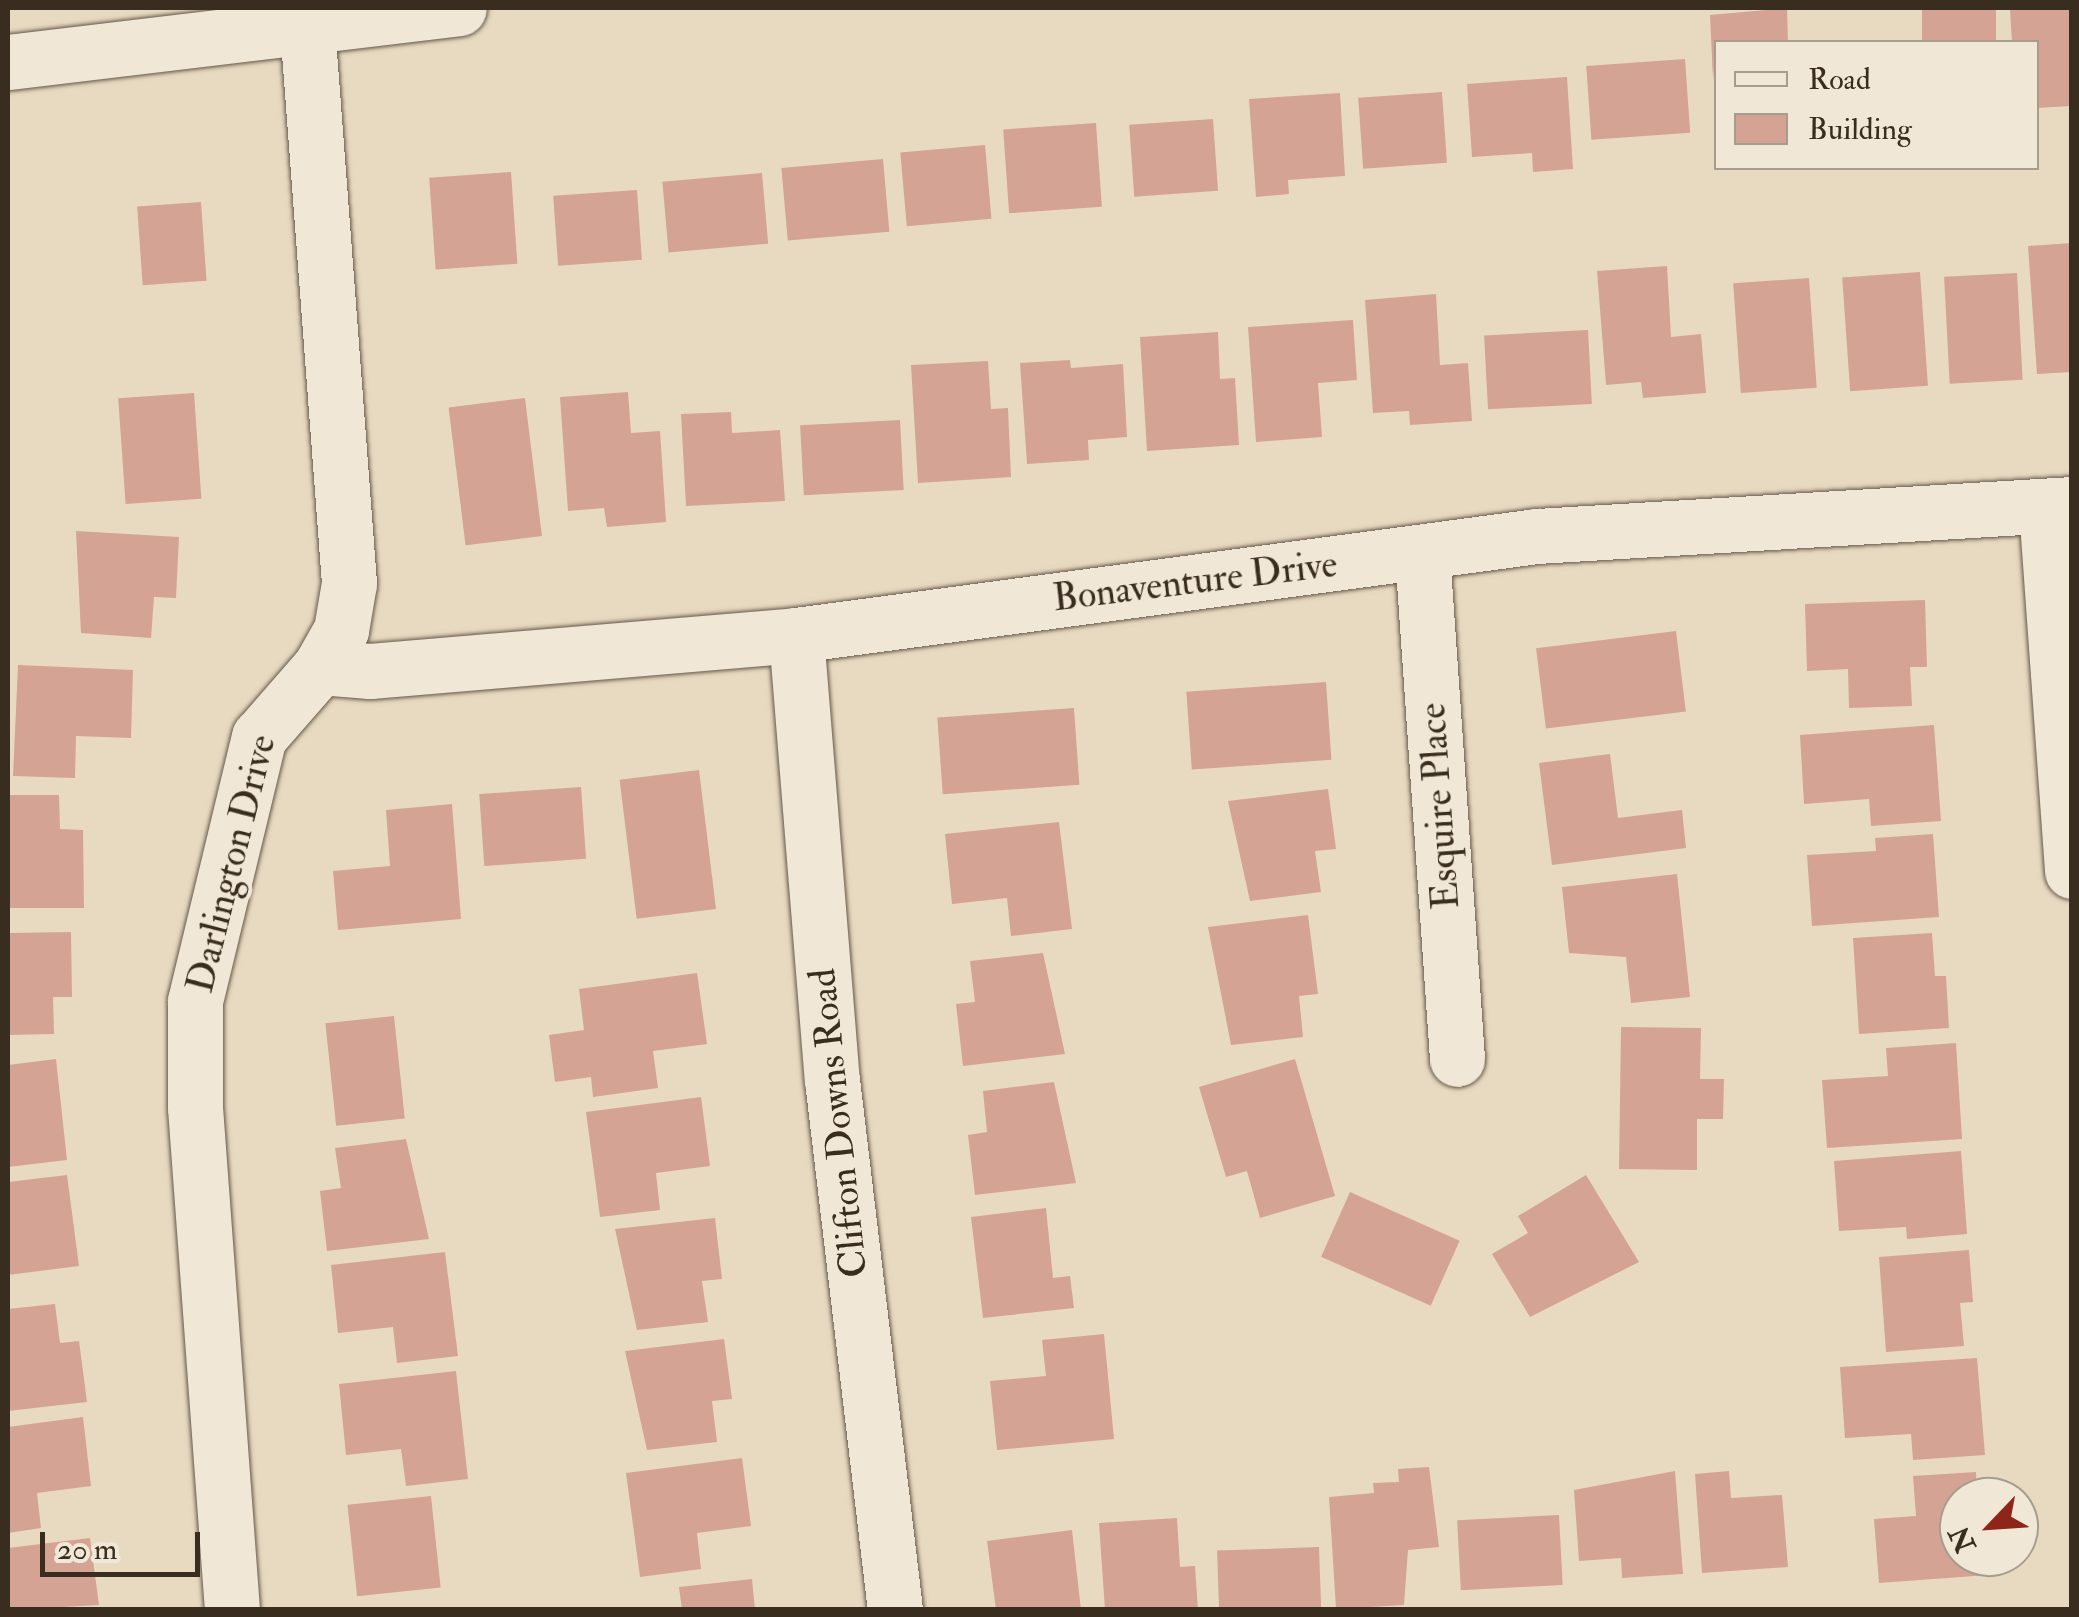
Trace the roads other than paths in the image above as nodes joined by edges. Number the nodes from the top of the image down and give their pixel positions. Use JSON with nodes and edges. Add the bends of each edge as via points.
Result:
{"nodes":[{"id":1,"x":459,"y":8,"type":"edge"},
{"id":2,"x":307,"y":26,"type":"junction"},
{"id":3,"x":8,"y":62,"type":"edge"},
{"id":4,"x":2059,"y":506,"type":"edge"},
{"id":5,"x":1422,"y":553,"type":"junction"},
{"id":6,"x":796,"y":635,"type":"junction"},
{"id":7,"x":320,"y":666,"type":"junction"},
{"id":8,"x":2072,"y":871,"type":"edge"},
{"id":9,"x":1457,"y":1059,"type":"dead end"},
{"id":10,"x":232,"y":1610,"type":"edge"},
{"id":11,"x":895,"y":1610,"type":"edge"}],
"edges":[{"from":1,"to":2,"type":"street"},
{"from":2,"to":3,"type":"street"},
{"from":2,"to":7,"type":"street","name":"Darlington Drive","via":[[348,531],[342,630]]},
{"from":4,"to":5,"type":"street","name":"Bonaventure Drive","via":[[1537,536]]},
{"from":4,"to":8,"type":"street"},
{"from":5,"to":6,"type":"street","name":"Bonaventure Drive"},
{"from":5,"to":9,"type":"street","name":"Esquire Place"},
{"from":6,"to":7,"type":"street","name":"Bonaventure Drive","via":[[370,671]]},
{"from":6,"to":11,"type":"street","name":"Clifton Downs Road","via":[[832,1080]]},
{"from":7,"to":10,"type":"street","name":"Darlington Drive","via":[[259,737],[195,1001],[195,1107]]}]}
